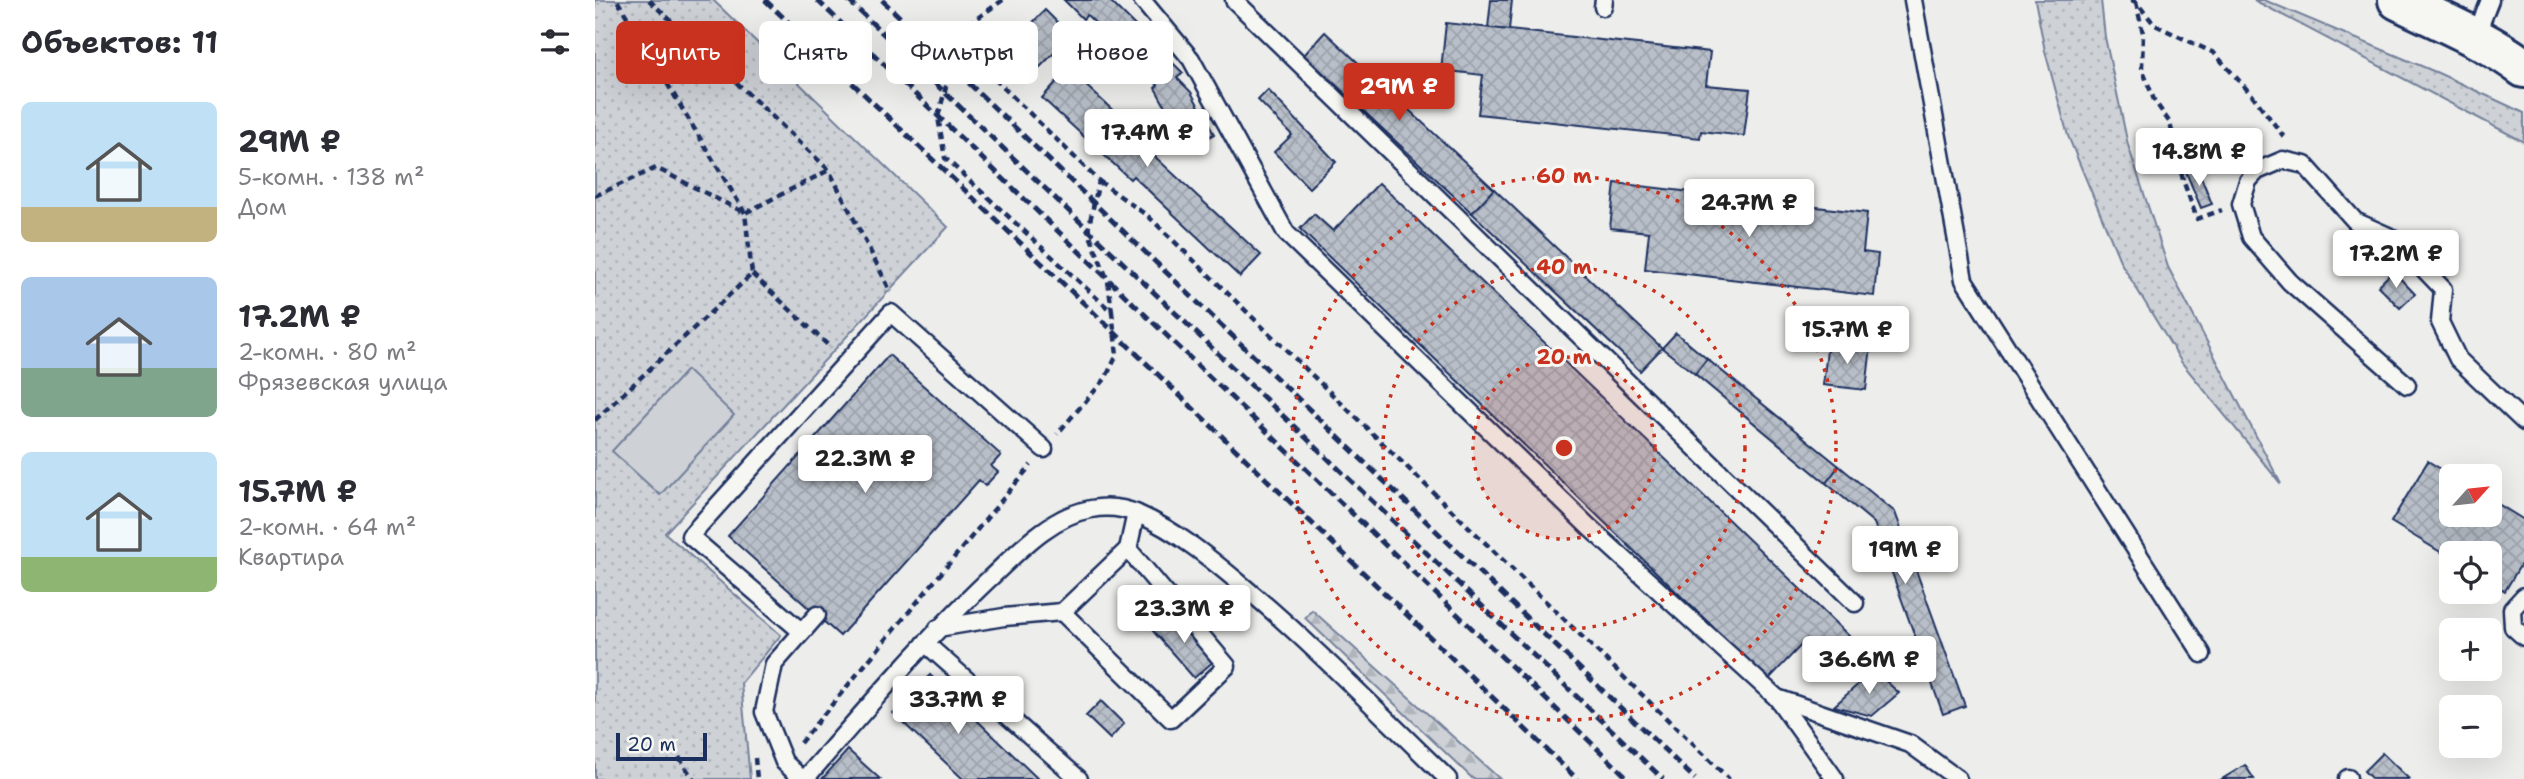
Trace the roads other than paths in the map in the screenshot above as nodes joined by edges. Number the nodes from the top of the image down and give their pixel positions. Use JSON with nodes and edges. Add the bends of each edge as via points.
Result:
{"nodes":[{"id":1,"x":1142,"y":0,"type":"edge"},
{"id":2,"x":1234,"y":0,"type":"edge"},
{"id":3,"x":1913,"y":0,"type":"edge"},
{"id":4,"x":2398,"y":0,"type":"edge"},
{"id":5,"x":2490,"y":0,"type":"edge"},
{"id":6,"x":2475,"y":38,"type":"junction"},
{"id":7,"x":2519,"y":61,"type":"edge"},
{"id":8,"x":2407,"y":385,"type":"dead end"},
{"id":9,"x":2524,"y":422,"type":"edge"},
{"id":10,"x":1044,"y":449,"type":"road end"},
{"id":11,"x":1136,"y":513,"type":"junction"},
{"id":12,"x":1128,"y":549,"type":"junction"},
{"id":13,"x":2524,"y":596,"type":"edge"},
{"id":14,"x":1856,"y":603,"type":"dead end"},
{"id":15,"x":1062,"y":612,"type":"junction"},
{"id":16,"x":817,"y":615,"type":"dead end"},
{"id":17,"x":938,"y":628,"type":"junction"},
{"id":18,"x":802,"y":632,"type":"junction"},
{"id":19,"x":2524,"y":637,"type":"edge"},
{"id":20,"x":925,"y":643,"type":"junction"},
{"id":21,"x":2202,"y":654,"type":"dead end"},
{"id":22,"x":1777,"y":698,"type":"junction"},
{"id":23,"x":803,"y":779,"type":"edge"},
{"id":24,"x":1079,"y":779,"type":"edge"},
{"id":25,"x":1448,"y":779,"type":"edge"},
{"id":26,"x":1835,"y":779,"type":"edge"},
{"id":27,"x":1958,"y":779,"type":"edge"}],
"edges":[{"from":1,"to":22,"type":"lane","via":[[1191,59],[1286,233],[1590,527]]},
{"from":2,"to":14,"type":"lane"},
{"from":3,"to":21,"type":"lane","via":[[1964,280]]},
{"from":4,"to":6,"type":"main road"},
{"from":5,"to":6,"type":"lane"},
{"from":6,"to":7,"type":"main road"},
{"from":8,"to":9,"type":"lane","via":[[2290,282],[2251,237],[2241,204],[2248,181],[2257,171],[2283,160],[2305,165],[2355,221],[2395,239],[2443,289],[2440,322],[2458,359]]},
{"from":10,"to":18,"type":"lane","via":[[891,313],[690,536]]},
{"from":11,"to":12,"type":"lane"},
{"from":11,"to":17,"type":"lane","via":[[1109,507],[1090,509],[1050,527]]},
{"from":11,"to":25,"type":"lane","via":[[1208,557],[1275,613]]},
{"from":12,"to":15,"type":"lane"},
{"from":12,"to":15,"type":"lane","via":[[1227,666],[1171,719]]},
{"from":13,"to":19,"type":"lane","via":[[2512,609],[2513,627]]},
{"from":15,"to":17,"type":"lane"},
{"from":16,"to":18,"type":"lane"},
{"from":17,"to":20,"type":"lane"},
{"from":18,"to":23,"type":"lane","via":[[774,664],[764,712],[784,762]]},
{"from":20,"to":23,"type":"lane"},
{"from":20,"to":24,"type":"lane"},
{"from":22,"to":26,"type":"lane"},
{"from":22,"to":27,"type":"lane","via":[[1910,744]]}]}
